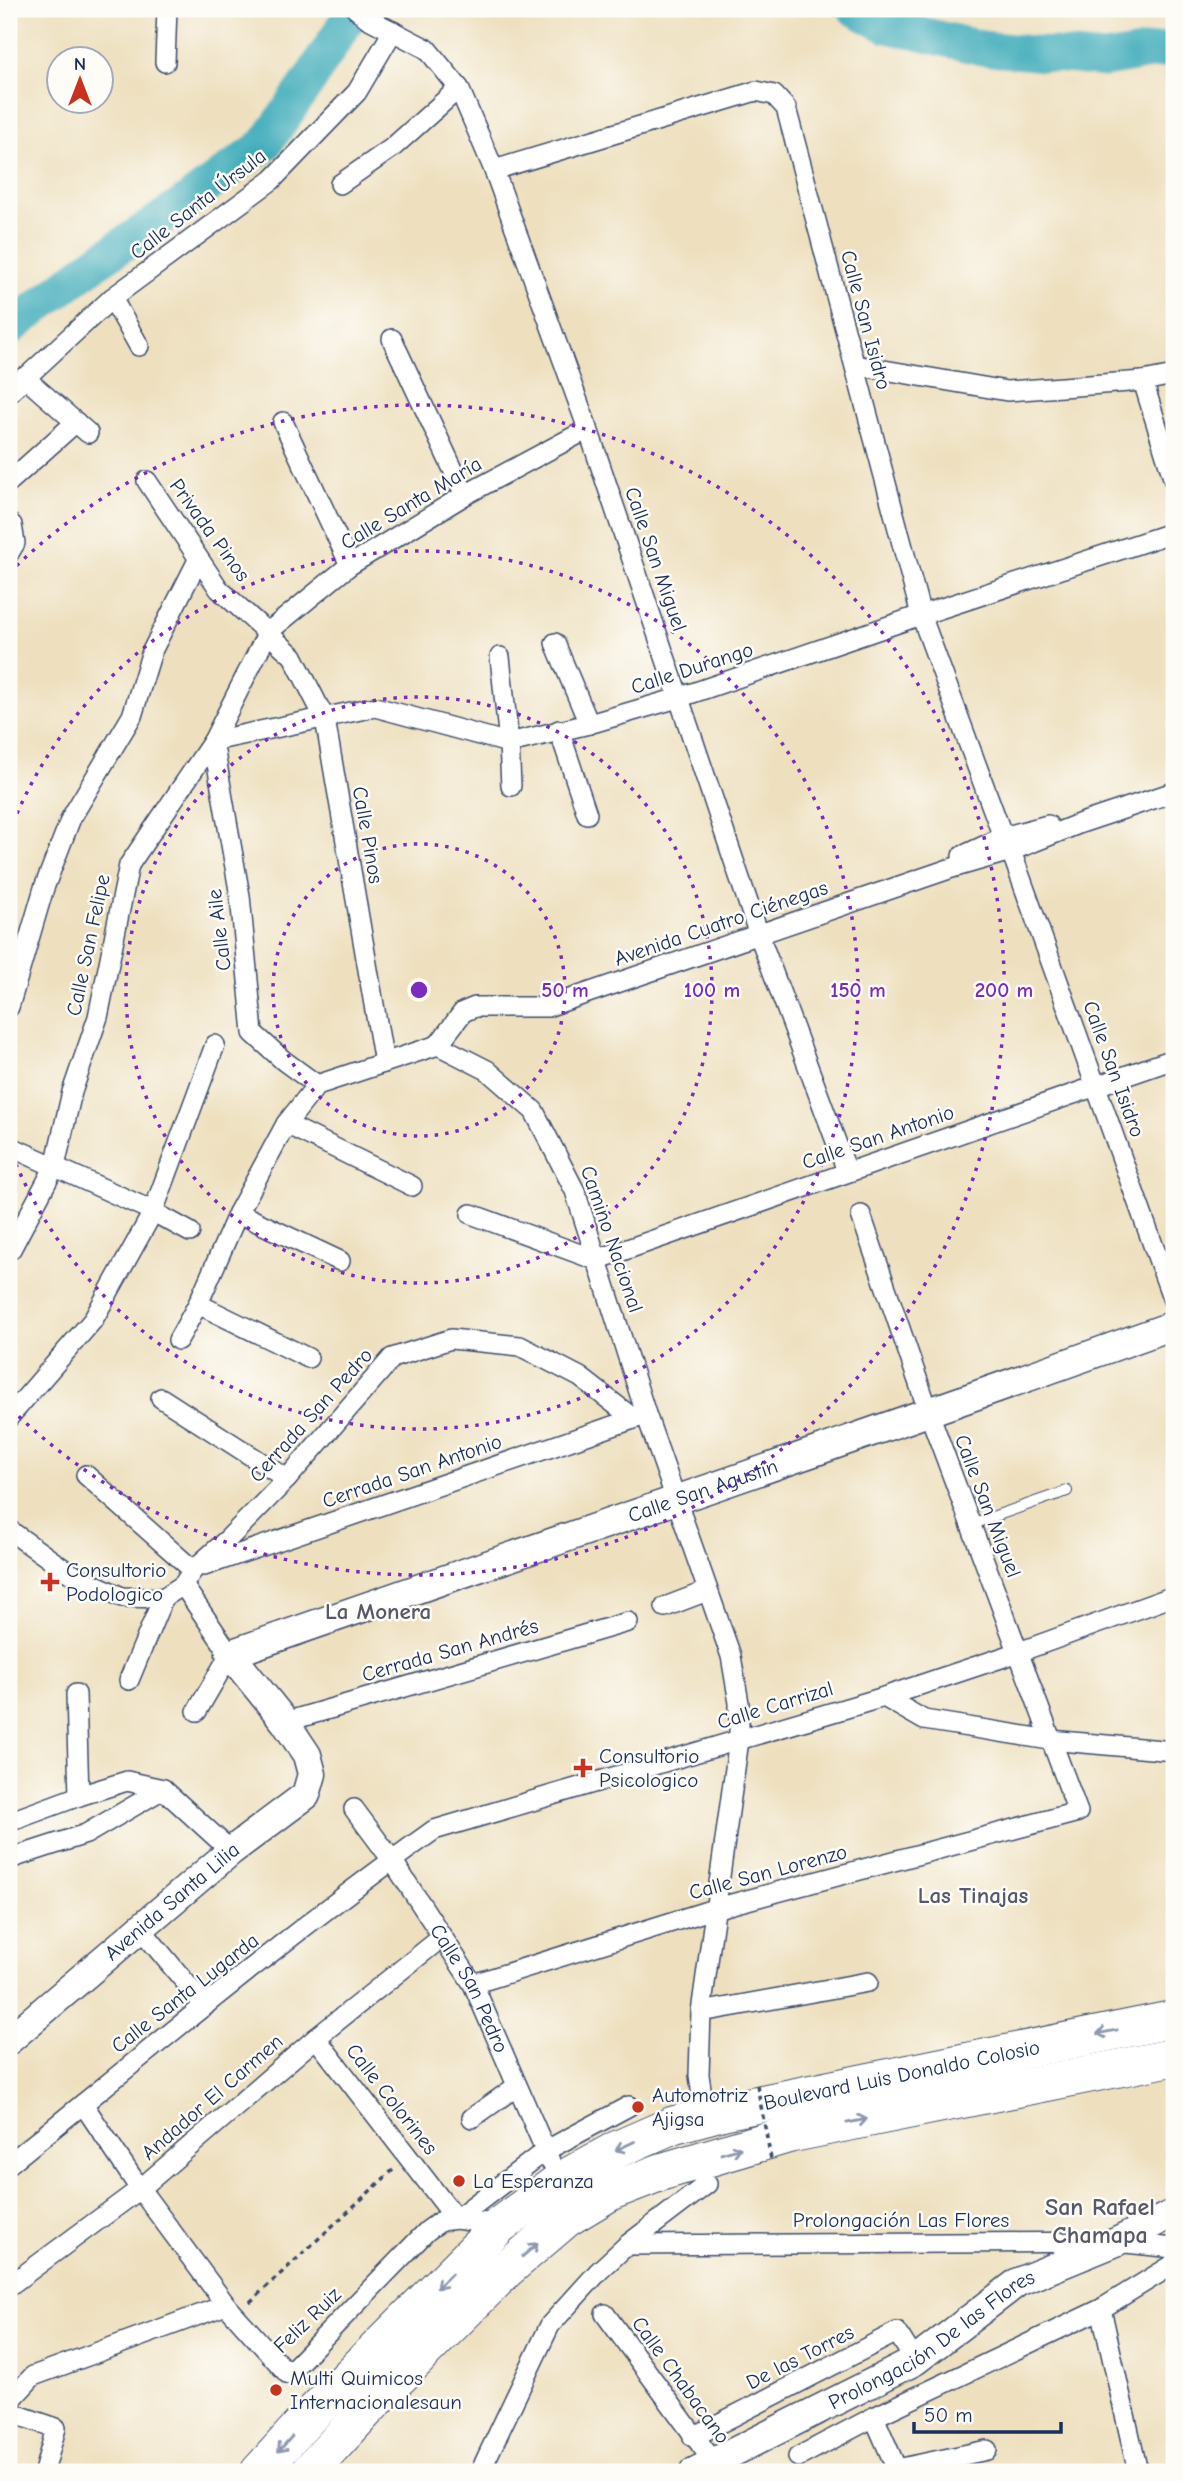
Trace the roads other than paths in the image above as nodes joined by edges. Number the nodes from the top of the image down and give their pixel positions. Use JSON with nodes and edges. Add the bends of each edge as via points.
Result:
{"nodes":[{"id":1,"x":167,"y":9,"type":"edge"},
{"id":2,"x":361,"y":13,"type":"edge"},
{"id":3,"x":393,"y":30,"type":"junction"},
{"id":4,"x":165,"y":62,"type":"dead end"},
{"id":5,"x":459,"y":88,"type":"junction"},
{"id":6,"x":494,"y":170,"type":"junction"},
{"id":7,"x":340,"y":184,"type":"dead end"},
{"id":8,"x":112,"y":298,"type":"junction"},
{"id":9,"x":392,"y":339,"type":"dead end"},
{"id":10,"x":139,"y":346,"type":"dead end"},
{"id":11,"x":855,"y":365,"type":"junction"},
{"id":12,"x":1174,"y":375,"type":"edge"},
{"id":13,"x":24,"y":377,"type":"junction"},
{"id":14,"x":1143,"y":381,"type":"junction"},
{"id":15,"x":9,"y":393,"type":"edge"},
{"id":16,"x":283,"y":422,"type":"dead end"},
{"id":17,"x":588,"y":429,"type":"junction"},
{"id":18,"x":147,"y":481,"type":"dead end"},
{"id":19,"x":1174,"y":481,"type":"edge"},
{"id":20,"x":9,"y":482,"type":"edge"},
{"id":21,"x":465,"y":495,"type":"junction"},
{"id":22,"x":9,"y":523,"type":"edge"},
{"id":23,"x":1174,"y":532,"type":"edge"},
{"id":24,"x":12,"y":548,"type":"edge"},
{"id":25,"x":198,"y":561,"type":"junction"},
{"id":26,"x":350,"y":565,"type":"junction"},
{"id":27,"x":921,"y":615,"type":"junction"},
{"id":28,"x":268,"y":632,"type":"junction"},
{"id":29,"x":555,"y":643,"type":"dead end"},
{"id":30,"x":500,"y":657,"type":"dead end"},
{"id":31,"x":678,"y":698,"type":"junction"},
{"id":32,"x":325,"y":719,"type":"junction"},
{"id":33,"x":589,"y":724,"type":"junction"},
{"id":34,"x":559,"y":730,"type":"junction"},
{"id":35,"x":213,"y":741,"type":"junction"},
{"id":36,"x":509,"y":743,"type":"junction"},
{"id":37,"x":511,"y":786,"type":"dead end"},
{"id":38,"x":1174,"y":792,"type":"edge"},
{"id":39,"x":586,"y":814,"type":"dead end"},
{"id":40,"x":1007,"y":844,"type":"junction"},
{"id":41,"x":759,"y":935,"type":"junction"},
{"id":42,"x":9,"y":1007,"type":"edge"},
{"id":43,"x":215,"y":1045,"type":"dead end"},
{"id":44,"x":438,"y":1045,"type":"junction"},
{"id":45,"x":1174,"y":1059,"type":"edge"},
{"id":46,"x":384,"y":1063,"type":"junction"},
{"id":47,"x":317,"y":1085,"type":"junction"},
{"id":48,"x":1096,"y":1087,"type":"junction"},
{"id":49,"x":286,"y":1124,"type":"junction"},
{"id":50,"x":9,"y":1146,"type":"edge"},
{"id":51,"x":55,"y":1166,"type":"junction"},
{"id":52,"x":847,"y":1171,"type":"junction"},
{"id":53,"x":412,"y":1186,"type":"dead end"},
{"id":54,"x":153,"y":1212,"type":"junction"},
{"id":55,"x":238,"y":1213,"type":"junction"},
{"id":56,"x":471,"y":1214,"type":"dead end"},
{"id":57,"x":861,"y":1215,"type":"dead end"},
{"id":58,"x":190,"y":1232,"type":"dead end"},
{"id":59,"x":10,"y":1249,"type":"edge"},
{"id":60,"x":596,"y":1260,"type":"junction"},
{"id":61,"x":340,"y":1261,"type":"dead end"},
{"id":62,"x":1174,"y":1303,"type":"edge"},
{"id":63,"x":198,"y":1304,"type":"junction"},
{"id":64,"x":1174,"y":1325,"type":"edge"},
{"id":65,"x":178,"y":1340,"type":"dead end"},
{"id":66,"x":309,"y":1358,"type":"dead end"},
{"id":67,"x":161,"y":1398,"type":"dead end"},
{"id":68,"x":929,"y":1413,"type":"junction"},
{"id":69,"x":640,"y":1416,"type":"junction"},
{"id":70,"x":9,"y":1417,"type":"edge"},
{"id":71,"x":86,"y":1475,"type":"dead end"},
{"id":72,"x":287,"y":1479,"type":"junction"},
{"id":73,"x":1067,"y":1491,"type":"dead end"},
{"id":74,"x":677,"y":1498,"type":"junction"},
{"id":75,"x":971,"y":1524,"type":"junction"},
{"id":76,"x":9,"y":1530,"type":"edge"},
{"id":77,"x":188,"y":1578,"type":"junction"},
{"id":78,"x":707,"y":1591,"type":"junction"},
{"id":79,"x":1174,"y":1596,"type":"edge"},
{"id":80,"x":163,"y":1598,"type":"junction"},
{"id":81,"x":664,"y":1607,"type":"dead end"},
{"id":82,"x":628,"y":1622,"type":"dead end"},
{"id":83,"x":1019,"y":1653,"type":"junction"},
{"id":84,"x":230,"y":1654,"type":"junction"},
{"id":85,"x":129,"y":1680,"type":"dead end"},
{"id":86,"x":76,"y":1694,"type":"dead end"},
{"id":87,"x":884,"y":1696,"type":"junction"},
{"id":88,"x":197,"y":1711,"type":"dead end"},
{"id":89,"x":285,"y":1722,"type":"junction"},
{"id":90,"x":739,"y":1740,"type":"junction"},
{"id":91,"x":1051,"y":1740,"type":"junction"},
{"id":92,"x":1174,"y":1751,"type":"edge"},
{"id":93,"x":163,"y":1788,"type":"junction"},
{"id":94,"x":79,"y":1796,"type":"junction"},
{"id":95,"x":354,"y":1809,"type":"dead end"},
{"id":96,"x":1078,"y":1812,"type":"joint"},
{"id":97,"x":14,"y":1820,"type":"dead end"},
{"id":98,"x":231,"y":1851,"type":"junction"},
{"id":99,"x":9,"y":1859,"type":"edge"},
{"id":100,"x":392,"y":1860,"type":"junction"},
{"id":101,"x":717,"y":1908,"type":"junction"},
{"id":102,"x":141,"y":1929,"type":"junction"},
{"id":103,"x":441,"y":1938,"type":"junction"},
{"id":104,"x":868,"y":1982,"type":"dead end"},
{"id":105,"x":472,"y":1984,"type":"junction"},
{"id":106,"x":205,"y":2006,"type":"junction"},
{"id":107,"x":701,"y":2012,"type":"junction"},
{"id":108,"x":1174,"y":2019,"type":"edge"},
{"id":109,"x":316,"y":2038,"type":"junction"},
{"id":110,"x":9,"y":2040,"type":"edge"},
{"id":111,"x":1174,"y":2057,"type":"edge"},
{"id":112,"x":517,"y":2086,"type":"junction"},
{"id":113,"x":83,"y":2104,"type":"junction"},
{"id":114,"x":629,"y":2106,"type":"dead end"},
{"id":115,"x":705,"y":2116,"type":"junction"},
{"id":116,"x":472,"y":2118,"type":"dead end"},
{"id":117,"x":9,"y":2164,"type":"edge"},
{"id":118,"x":553,"y":2166,"type":"junction"},
{"id":119,"x":707,"y":2184,"type":"dead end"},
{"id":120,"x":140,"y":2189,"type":"junction"},
{"id":121,"x":1174,"y":2213,"type":"edge"},
{"id":122,"x":456,"y":2219,"type":"junction"},
{"id":123,"x":500,"y":2225,"type":"junction"},
{"id":124,"x":1116,"y":2242,"type":"junction"},
{"id":125,"x":627,"y":2245,"type":"junction"},
{"id":126,"x":1174,"y":2248,"type":"edge"},
{"id":127,"x":1174,"y":2264,"type":"edge"},
{"id":128,"x":9,"y":2286,"type":"edge"},
{"id":129,"x":1101,"y":2309,"type":"junction"},
{"id":130,"x":231,"y":2310,"type":"junction"},
{"id":131,"x":605,"y":2314,"type":"dead end"},
{"id":132,"x":915,"y":2361,"type":"junction"},
{"id":133,"x":9,"y":2402,"type":"edge"},
{"id":134,"x":9,"y":2412,"type":"edge"},
{"id":135,"x":874,"y":2417,"type":"junction"},
{"id":136,"x":694,"y":2437,"type":"junction"},
{"id":137,"x":987,"y":2450,"type":"dead end"},
{"id":138,"x":798,"y":2457,"type":"dead end"},
{"id":139,"x":709,"y":2469,"type":"edge"},
{"id":140,"x":898,"y":2470,"type":"edge"},
{"id":141,"x":44,"y":2472,"type":"edge"},
{"id":142,"x":260,"y":2472,"type":"edge"},
{"id":143,"x":309,"y":2472,"type":"edge"},
{"id":144,"x":480,"y":2472,"type":"edge"},
{"id":145,"x":1138,"y":2472,"type":"edge"}],
"edges":[{"from":1,"to":4,"type":"street"},
{"from":2,"to":3,"type":"street","name":"Calle San Miguel"},
{"from":3,"to":5,"type":"street","name":"Calle San Miguel","via":[[427,49]]},
{"from":3,"to":8,"type":"street","name":"Calle Santa Úrsula","via":[[357,92],[272,180]]},
{"from":5,"to":6,"type":"street","name":"Calle San Miguel"},
{"from":5,"to":7,"type":"street","via":[[392,148]]},
{"from":6,"to":11,"type":"street","name":"Calle San Isidro","via":[[755,91],[774,95],[786,108]]},
{"from":6,"to":17,"type":"street","name":"Calle San Miguel"},
{"from":8,"to":10,"type":"street"},
{"from":8,"to":13,"type":"street","name":"Calle Santa Úrsula"},
{"from":9,"to":21,"type":"street"},
{"from":11,"to":14,"type":"street","via":[[1007,391]]},
{"from":11,"to":27,"type":"street","name":"Calle San Isidro"},
{"from":12,"to":14,"type":"street"},
{"from":13,"to":15,"type":"street","name":"Calle Santa Úrsula"},
{"from":13,"to":20,"type":"street","via":[[82,428]]},
{"from":14,"to":19,"type":"street"},
{"from":16,"to":26,"type":"street"},
{"from":17,"to":21,"type":"street","name":"Calle Santa María"},
{"from":17,"to":31,"type":"street","name":"Calle San Miguel"},
{"from":18,"to":25,"type":"street","name":"Privada Pinos"},
{"from":21,"to":26,"type":"street","name":"Calle Santa María"},
{"from":22,"to":24,"type":"street"},
{"from":23,"to":27,"type":"street","name":"Calle Durango"},
{"from":25,"to":28,"type":"street","name":"Privada Pinos","via":[[219,589]]},
{"from":25,"to":42,"type":"street","via":[[152,651],[132,716],[71,818],[44,888]]},
{"from":26,"to":28,"type":"street","name":"Calle Santa María"},
{"from":27,"to":31,"type":"street","name":"Calle Durango"},
{"from":27,"to":40,"type":"street","name":"Calle San Isidro"},
{"from":28,"to":32,"type":"street","name":"Calle Pinos","via":[[293,656]]},
{"from":28,"to":35,"type":"street","name":"Calle San Felipe"},
{"from":29,"to":33,"type":"street"},
{"from":30,"to":36,"type":"street"},
{"from":31,"to":33,"type":"street","name":"Calle Durango"},
{"from":31,"to":41,"type":"street","name":"Calle San Miguel"},
{"from":32,"to":35,"type":"street","name":"Calle Durango"},
{"from":32,"to":36,"type":"street","name":"Calle Durango","via":[[375,707]]},
{"from":32,"to":46,"type":"street","name":"Calle Pinos"},
{"from":33,"to":34,"type":"street","name":"Calle Durango"},
{"from":34,"to":36,"type":"street","name":"Calle Durango"},
{"from":34,"to":39,"type":"street"},
{"from":35,"to":47,"type":"street","name":"Calle Aile","via":[[240,896],[253,1033]]},
{"from":35,"to":51,"type":"street","name":"Calle San Felipe","via":[[129,865],[98,1017],[72,1092]]},
{"from":36,"to":37,"type":"street"},
{"from":38,"to":40,"type":"street","name":"Avenida Cuatro Ciénegas"},
{"from":40,"to":41,"type":"street","name":"Avenida Cuatro Ciénegas"},
{"from":40,"to":48,"type":"street","name":"Calle San Isidro"},
{"from":41,"to":44,"type":"street","name":"Avenida Cuatro Ciénegas","via":[[548,1007],[475,1007],[463,1012]]},
{"from":41,"to":52,"type":"street","name":"Calle San Miguel"},
{"from":43,"to":54,"type":"street"},
{"from":44,"to":46,"type":"street"},
{"from":44,"to":60,"type":"street","name":"Camino Nacional","via":[[487,1070],[534,1111],[575,1191]]},
{"from":45,"to":48,"type":"street","name":"Calle San Antonio"},
{"from":46,"to":47,"type":"street"},
{"from":47,"to":49,"type":"street"},
{"from":48,"to":52,"type":"street","name":"Calle San Antonio"},
{"from":48,"to":62,"type":"street","name":"Calle San Isidro"},
{"from":49,"to":53,"type":"street"},
{"from":49,"to":55,"type":"street"},
{"from":50,"to":51,"type":"street"},
{"from":51,"to":54,"type":"street"},
{"from":51,"to":59,"type":"street","name":"Calle San Felipe"},
{"from":52,"to":60,"type":"street","name":"Calle San Antonio"},
{"from":54,"to":58,"type":"street"},
{"from":54,"to":70,"type":"street","via":[[93,1320]]},
{"from":55,"to":61,"type":"street"},
{"from":55,"to":63,"type":"street"},
{"from":56,"to":60,"type":"street"},
{"from":57,"to":68,"type":"street","name":"Calle San Miguel"},
{"from":60,"to":69,"type":"street","name":"Camino Nacional"},
{"from":63,"to":65,"type":"street"},
{"from":63,"to":66,"type":"street"},
{"from":64,"to":68,"type":"street","name":"Calle San Agustín"},
{"from":67,"to":72,"type":"street"},
{"from":68,"to":74,"type":"street","name":"Calle San Agustín"},
{"from":68,"to":75,"type":"street","name":"Calle San Miguel"},
{"from":69,"to":72,"type":"street","name":"Cerrada San Pedro","via":[[520,1346],[451,1339],[392,1358]]},
{"from":69,"to":74,"type":"street","name":"Camino Nacional"},
{"from":69,"to":77,"type":"street","name":"Cerrada San Antonio"},
{"from":71,"to":77,"type":"street"},
{"from":72,"to":77,"type":"street","name":"Cerrada San Pedro"},
{"from":73,"to":75,"type":"lane"},
{"from":74,"to":78,"type":"street","name":"Camino Nacional"},
{"from":74,"to":84,"type":"street","name":"Calle San Agustín"},
{"from":75,"to":83,"type":"street","name":"Calle San Miguel"},
{"from":76,"to":80,"type":"street","via":[[68,1572],[122,1597]]},
{"from":77,"to":80,"type":"street"},
{"from":77,"to":84,"type":"street"},
{"from":78,"to":81,"type":"street"},
{"from":78,"to":90,"type":"street","name":"Camino Nacional","via":[[731,1656],[739,1703]]},
{"from":79,"to":83,"type":"street","name":"Calle Carrizal"},
{"from":80,"to":85,"type":"street"},
{"from":82,"to":89,"type":"street","name":"Cerrada San Andrés"},
{"from":83,"to":87,"type":"street","name":"Calle Carrizal"},
{"from":83,"to":91,"type":"street","name":"Calle San Miguel"},
{"from":84,"to":88,"type":"street"},
{"from":84,"to":89,"type":"street"},
{"from":86,"to":94,"type":"street"},
{"from":87,"to":90,"type":"street","name":"Calle Carrizal"},
{"from":87,"to":91,"type":"street","via":[[924,1720]]},
{"from":89,"to":98,"type":"street","name":"Avenida Santa Lilia","via":[[307,1755],[312,1774],[306,1795]]},
{"from":90,"to":100,"type":"street","name":"Calle Carrizal","via":[[434,1830]]},
{"from":90,"to":101,"type":"street","name":"Camino Nacional"},
{"from":91,"to":92,"type":"street"},
{"from":91,"to":96,"type":"street","name":"Calle San Miguel"},
{"from":93,"to":94,"type":"street","via":[[127,1781]]},
{"from":93,"to":98,"type":"street"},
{"from":93,"to":99,"type":"street","via":[[86,1833]]},
{"from":94,"to":97,"type":"street"},
{"from":95,"to":100,"type":"street","name":"Calle San Pedro"},
{"from":96,"to":101,"type":"street","name":"Calle San Lorenzo"},
{"from":98,"to":102,"type":"street","name":"Avenida Santa Lilia"},
{"from":100,"to":103,"type":"street","name":"Calle San Pedro"},
{"from":100,"to":106,"type":"street","name":"Calle Santa Lugarda"},
{"from":101,"to":105,"type":"street","name":"Calle San Lorenzo"},
{"from":101,"to":107,"type":"street","name":"Camino Nacional"},
{"from":102,"to":106,"type":"street"},
{"from":102,"to":110,"type":"street","name":"Avenida Santa Lilia"},
{"from":103,"to":105,"type":"street","name":"Calle San Pedro"},
{"from":103,"to":109,"type":"street","name":"Andador El Carmen"},
{"from":104,"to":107,"type":"street"},
{"from":105,"to":112,"type":"street","name":"Calle San Pedro"},
{"from":106,"to":113,"type":"street","name":"Calle Santa Lugarda"},
{"from":107,"to":115,"type":"street","name":"Camino Nacional","via":[[699,2075]]},
{"from":108,"to":115,"type":"highway","name":"Boulevard Luis Donaldo Colosio","one_way":true},
{"from":109,"to":120,"type":"street","name":"Andador El Carmen"},
{"from":109,"to":122,"type":"street","name":"Calle Colorines"},
{"from":143,"to":111,"type":"highway","name":"Boulevard Luis Donaldo Colosio","one_way":true,"via":[[506,2270],[567,2218],[612,2191],[790,2134]]},
{"from":112,"to":116,"type":"street"},
{"from":112,"to":118,"type":"street","name":"Calle San Pedro"},
{"from":113,"to":117,"type":"street","name":"Calle Santa Lugarda"},
{"from":113,"to":120,"type":"street","name":"Feliz Ruiz"},
{"from":114,"to":118,"type":"street","name":"Feliz Ruiz"},
{"from":115,"to":118,"type":"highway","name":"Boulevard Luis Donaldo Colosio","one_way":true},
{"from":118,"to":122,"type":"street","name":"Feliz Ruiz"},
{"from":118,"to":123,"type":"highway","name":"Boulevard Luis Donaldo Colosio"},
{"from":119,"to":125,"type":"street"},
{"from":120,"to":128,"type":"street","name":"Andador El Carmen"},
{"from":120,"to":130,"type":"street","name":"Feliz Ruiz"},
{"from":121,"to":124,"type":"street","name":"Prolongación De las Flores"},
{"from":122,"to":123,"type":"street"},
{"from":122,"to":130,"type":"street","name":"Feliz Ruiz","via":[[441,2221],[427,2231],[288,2374]]},
{"from":123,"to":142,"type":"highway","name":"Boulevard Luis Donaldo Colosio","one_way":true},
{"from":124,"to":125,"type":"street","name":"Prolongación Las Flores"},
{"from":124,"to":126,"type":"street","name":"Prolongación Las Flores"},
{"from":124,"to":132,"type":"street","name":"Prolongación De las Flores","via":[[1018,2282]]},
{"from":125,"to":144,"type":"street","via":[[550,2325]]},
{"from":127,"to":129,"type":"street"},
{"from":129,"to":135,"type":"street"},
{"from":129,"to":145,"type":"street"},
{"from":130,"to":133,"type":"street","via":[[33,2375]]},
{"from":131,"to":136,"type":"street","name":"Calle Chabacano"},
{"from":132,"to":136,"type":"street","name":"De las Torres","via":[[897,2332]]},
{"from":132,"to":139,"type":"street","name":"Prolongación De las Flores"},
{"from":134,"to":141,"type":"street","via":[[56,2428]]},
{"from":135,"to":138,"type":"street"},
{"from":135,"to":140,"type":"street"},
{"from":136,"to":139,"type":"street","name":"Calle Chabacano"},
{"from":137,"to":140,"type":"street"}]}
